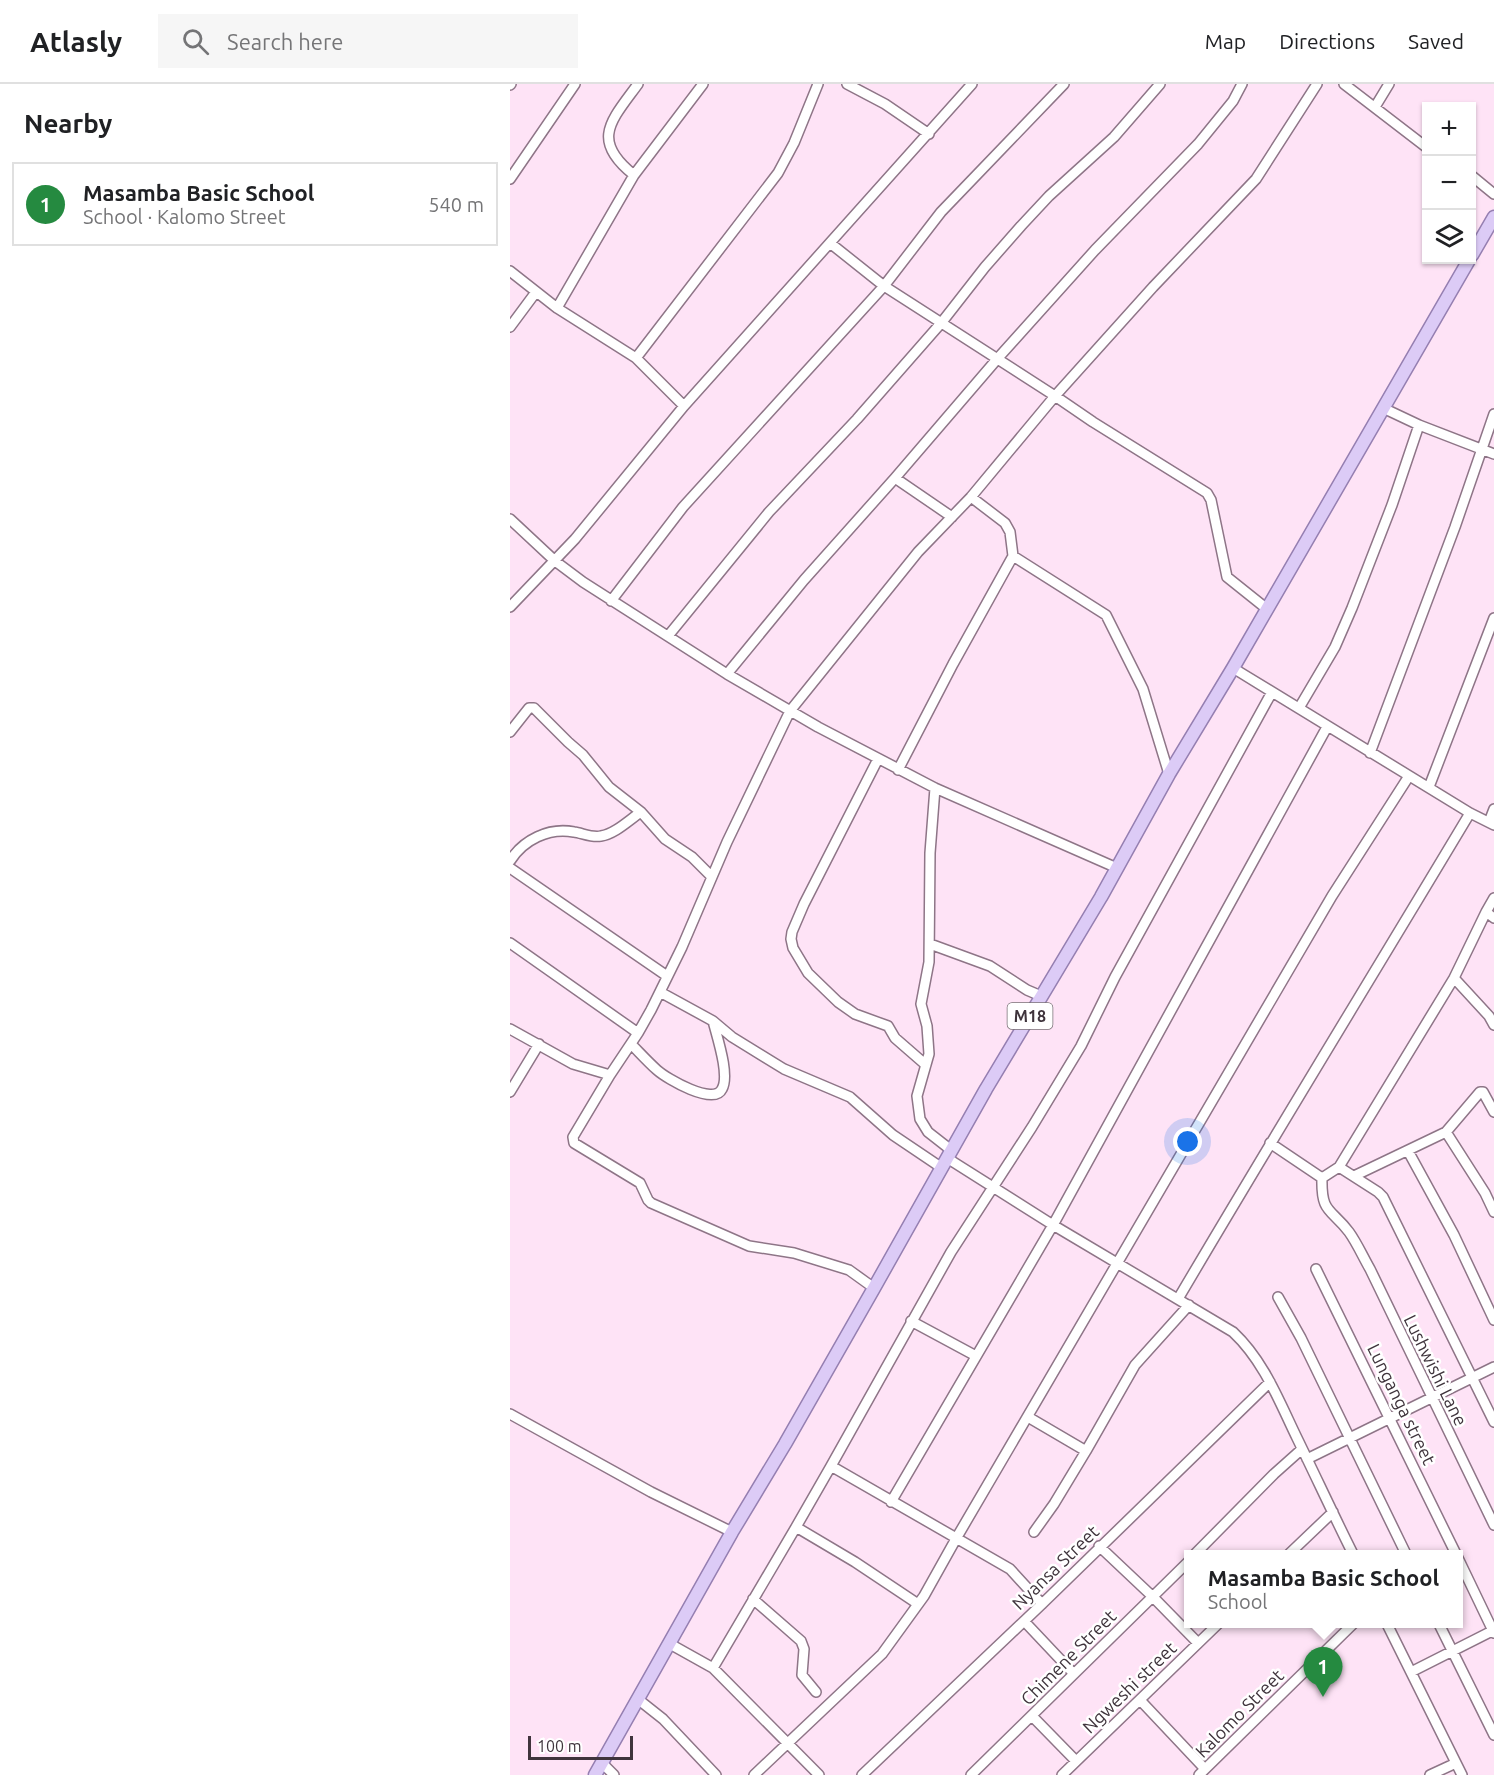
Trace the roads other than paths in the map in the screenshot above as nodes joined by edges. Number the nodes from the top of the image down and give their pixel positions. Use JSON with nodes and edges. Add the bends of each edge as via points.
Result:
{"nodes":[{"id":1,"x":575,"y":84,"type":"edge"},
{"id":2,"x":638,"y":84,"type":"edge"},
{"id":3,"x":703,"y":84,"type":"edge"},
{"id":4,"x":818,"y":84,"type":"edge"},
{"id":5,"x":847,"y":84,"type":"edge"},
{"id":6,"x":972,"y":84,"type":"edge"},
{"id":7,"x":1064,"y":84,"type":"edge"},
{"id":8,"x":1160,"y":84,"type":"edge"},
{"id":9,"x":1242,"y":84,"type":"edge"},
{"id":10,"x":1317,"y":84,"type":"edge"},
{"id":11,"x":1344,"y":84,"type":"edge"},
{"id":12,"x":1389,"y":84,"type":"edge"},
{"id":13,"x":1376,"y":107,"type":"junction"},
{"id":14,"x":929,"y":134,"type":"junction"},
{"id":15,"x":1422,"y":144,"type":"edge"},
{"id":16,"x":634,"y":176,"type":"junction"},
{"id":17,"x":510,"y":179,"type":"edge"},
{"id":18,"x":1476,"y":179,"type":"edge"},
{"id":19,"x":1494,"y":194,"type":"edge"},
{"id":20,"x":1494,"y":217,"type":"edge"},
{"id":21,"x":830,"y":243,"type":"junction"},
{"id":22,"x":1476,"y":248,"type":"edge"},
{"id":23,"x":1467,"y":264,"type":"edge"},
{"id":24,"x":510,"y":271,"type":"edge"},
{"id":25,"x":884,"y":286,"type":"junction"},
{"id":26,"x":536,"y":292,"type":"junction"},
{"id":27,"x":557,"y":308,"type":"junction"},
{"id":28,"x":942,"y":322,"type":"junction"},
{"id":29,"x":510,"y":327,"type":"edge"},
{"id":30,"x":636,"y":358,"type":"junction"},
{"id":31,"x":998,"y":358,"type":"junction"},
{"id":32,"x":1055,"y":396,"type":"junction"},
{"id":33,"x":684,"y":406,"type":"junction"},
{"id":34,"x":1383,"y":408,"type":"junction"},
{"id":35,"x":1494,"y":414,"type":"edge"},
{"id":36,"x":1419,"y":425,"type":"junction"},
{"id":37,"x":1481,"y":449,"type":"junction"},
{"id":38,"x":1494,"y":454,"type":"edge"},
{"id":39,"x":896,"y":478,"type":"junction"},
{"id":40,"x":971,"y":497,"type":"junction"},
{"id":41,"x":952,"y":517,"type":"junction"},
{"id":42,"x":510,"y":519,"type":"edge"},
{"id":43,"x":1013,"y":556,"type":"junction"},
{"id":44,"x":555,"y":561,"type":"junction"},
{"id":45,"x":611,"y":601,"type":"junction"},
{"id":46,"x":510,"y":607,"type":"edge"},
{"id":47,"x":1267,"y":609,"type":"junction"},
{"id":48,"x":1494,"y":618,"type":"edge"},
{"id":49,"x":668,"y":636,"type":"junction"},
{"id":50,"x":1233,"y":668,"type":"junction"},
{"id":51,"x":727,"y":674,"type":"junction"},
{"id":52,"x":1272,"y":692,"type":"junction"},
{"id":53,"x":1299,"y":708,"type":"junction"},
{"id":54,"x":790,"y":711,"type":"junction"},
{"id":55,"x":1327,"y":727,"type":"junction"},
{"id":56,"x":510,"y":732,"type":"edge"},
{"id":57,"x":1370,"y":753,"type":"junction"},
{"id":58,"x":878,"y":759,"type":"junction"},
{"id":59,"x":898,"y":770,"type":"junction"},
{"id":60,"x":1169,"y":774,"type":"junction"},
{"id":61,"x":1409,"y":776,"type":"junction"},
{"id":62,"x":1429,"y":787,"type":"junction"},
{"id":63,"x":935,"y":788,"type":"junction"},
{"id":64,"x":1494,"y":809,"type":"edge"},
{"id":65,"x":641,"y":812,"type":"junction"},
{"id":66,"x":1470,"y":813,"type":"junction"},
{"id":67,"x":1492,"y":824,"type":"edge"},
{"id":68,"x":510,"y":861,"type":"edge"},
{"id":69,"x":510,"y":868,"type":"edge"},
{"id":70,"x":1117,"y":868,"type":"junction"},
{"id":71,"x":712,"y":877,"type":"junction"},
{"id":72,"x":1494,"y":898,"type":"edge"},
{"id":73,"x":1490,"y":915,"type":"edge"},
{"id":74,"x":510,"y":943,"type":"edge"},
{"id":75,"x":930,"y":944,"type":"junction"},
{"id":76,"x":667,"y":976,"type":"junction"},
{"id":77,"x":1454,"y":978,"type":"junction"},
{"id":78,"x":660,"y":992,"type":"junction"},
{"id":79,"x":1041,"y":996,"type":"junction"},
{"id":80,"x":713,"y":1021,"type":"junction"},
{"id":81,"x":1491,"y":1021,"type":"edge"},
{"id":82,"x":510,"y":1029,"type":"edge"},
{"id":83,"x":638,"y":1033,"type":"junction"},
{"id":84,"x":539,"y":1044,"type":"junction"},
{"id":85,"x":631,"y":1044,"type":"junction"},
{"id":86,"x":926,"y":1065,"type":"junction"},
{"id":87,"x":610,"y":1075,"type":"junction"},
{"id":88,"x":510,"y":1092,"type":"edge"},
{"id":89,"x":1494,"y":1112,"type":"edge"},
{"id":90,"x":1446,"y":1132,"type":"junction"},
{"id":91,"x":1270,"y":1143,"type":"junction"},
{"id":92,"x":1408,"y":1151,"type":"junction"},
{"id":93,"x":947,"y":1159,"type":"junction"},
{"id":94,"x":1339,"y":1167,"type":"junction"},
{"id":95,"x":1354,"y":1176,"type":"junction"},
{"id":96,"x":1322,"y":1178,"type":"junction"},
{"id":97,"x":992,"y":1188,"type":"junction"},
{"id":98,"x":1494,"y":1212,"type":"edge"},
{"id":99,"x":1053,"y":1225,"type":"junction"},
{"id":100,"x":1118,"y":1264,"type":"junction"},
{"id":101,"x":1317,"y":1269,"type":"dead end"},
{"id":102,"x":874,"y":1288,"type":"junction"},
{"id":103,"x":1278,"y":1297,"type":"dead end"},
{"id":104,"x":1178,"y":1299,"type":"junction"},
{"id":105,"x":1189,"y":1305,"type":"junction"},
{"id":106,"x":1494,"y":1320,"type":"edge"},
{"id":107,"x":911,"y":1321,"type":"junction"},
{"id":108,"x":976,"y":1356,"type":"junction"},
{"id":109,"x":1494,"y":1367,"type":"edge"},
{"id":110,"x":1473,"y":1378,"type":"junction"},
{"id":111,"x":1270,"y":1382,"type":"junction"},
{"id":112,"x":1432,"y":1399,"type":"junction"},
{"id":113,"x":510,"y":1414,"type":"edge"},
{"id":114,"x":1028,"y":1417,"type":"junction"},
{"id":115,"x":1390,"y":1418,"type":"junction"},
{"id":116,"x":1494,"y":1422,"type":"edge"},
{"id":117,"x":1349,"y":1438,"type":"junction"},
{"id":118,"x":1302,"y":1449,"type":"junction"},
{"id":119,"x":1086,"y":1451,"type":"junction"},
{"id":120,"x":1307,"y":1459,"type":"junction"},
{"id":121,"x":831,"y":1466,"type":"junction"},
{"id":122,"x":891,"y":1502,"type":"junction"},
{"id":123,"x":1333,"y":1512,"type":"junction"},
{"id":124,"x":1494,"y":1525,"type":"edge"},
{"id":125,"x":796,"y":1527,"type":"junction"},
{"id":126,"x":732,"y":1532,"type":"junction"},
{"id":127,"x":1034,"y":1532,"type":"dead end"},
{"id":128,"x":957,"y":1537,"type":"junction"},
{"id":129,"x":1099,"y":1546,"type":"junction"},
{"id":130,"x":1199,"y":1550,"type":"edge"},
{"id":131,"x":1293,"y":1550,"type":"edge"},
{"id":132,"x":1351,"y":1550,"type":"edge"},
{"id":133,"x":1404,"y":1550,"type":"edge"},
{"id":134,"x":1454,"y":1550,"type":"edge"},
{"id":135,"x":1184,"y":1566,"type":"edge"},
{"id":136,"x":1463,"y":1568,"type":"edge"},
{"id":137,"x":1153,"y":1597,"type":"junction"},
{"id":138,"x":753,"y":1599,"type":"junction"},
{"id":139,"x":918,"y":1604,"type":"junction"},
{"id":140,"x":1042,"y":1604,"type":"junction"},
{"id":141,"x":1024,"y":1621,"type":"junction"},
{"id":142,"x":1213,"y":1628,"type":"edge"},
{"id":143,"x":1348,"y":1628,"type":"edge"},
{"id":144,"x":1389,"y":1628,"type":"edge"},
{"id":145,"x":1441,"y":1628,"type":"edge"},
{"id":146,"x":1494,"y":1631,"type":"edge"},
{"id":147,"x":1198,"y":1643,"type":"junction"},
{"id":148,"x":670,"y":1644,"type":"junction"},
{"id":149,"x":1452,"y":1651,"type":"junction"},
{"id":150,"x":713,"y":1668,"type":"junction"},
{"id":151,"x":1411,"y":1672,"type":"junction"},
{"id":152,"x":1074,"y":1674,"type":"junction"},
{"id":153,"x":816,"y":1692,"type":"dead end"},
{"id":154,"x":639,"y":1700,"type":"junction"},
{"id":155,"x":1140,"y":1700,"type":"junction"},
{"id":156,"x":1032,"y":1716,"type":"junction"},
{"id":157,"x":1494,"y":1735,"type":"edge"},
{"id":158,"x":788,"y":1744,"type":"junction"},
{"id":159,"x":1076,"y":1761,"type":"junction"},
{"id":160,"x":1456,"y":1762,"type":"junction"},
{"id":161,"x":603,"y":1763,"type":"junction"},
{"id":162,"x":1202,"y":1772,"type":"edge"},
{"id":163,"x":595,"y":1775,"type":"edge"},
{"id":164,"x":614,"y":1775,"type":"edge"},
{"id":165,"x":716,"y":1775,"type":"edge"},
{"id":166,"x":754,"y":1775,"type":"edge"},
{"id":167,"x":819,"y":1775,"type":"edge"},
{"id":168,"x":862,"y":1775,"type":"edge"},
{"id":169,"x":971,"y":1775,"type":"edge"},
{"id":170,"x":1062,"y":1775,"type":"edge"},
{"id":171,"x":1430,"y":1775,"type":"edge"},
{"id":172,"x":1462,"y":1775,"type":"edge"}],
"edges":[{"from":1,"to":17,"type":"street"},
{"from":2,"to":16,"type":"street","via":[[612,123],[608,137],[617,162]]},
{"from":3,"to":16,"type":"street"},
{"from":4,"to":30,"type":"street","via":[[778,173]]},
{"from":5,"to":14,"type":"street"},
{"from":6,"to":14,"type":"street"},
{"from":7,"to":25,"type":"street","via":[[941,212]]},
{"from":8,"to":28,"type":"street","via":[[1114,137],[1021,226]]},
{"from":9,"to":31,"type":"street","via":[[1198,144]]},
{"from":10,"to":32,"type":"street","via":[[1256,179]]},
{"from":11,"to":13,"type":"street"},
{"from":12,"to":13,"type":"street"},
{"from":13,"to":15,"type":"street"},
{"from":14,"to":21,"type":"street"},
{"from":16,"to":27,"type":"street"},
{"from":18,"to":19,"type":"street"},
{"from":20,"to":22,"type":"main road"},
{"from":21,"to":25,"type":"street"},
{"from":21,"to":33,"type":"street"},
{"from":23,"to":34,"type":"main road","number":"M18"},
{"from":24,"to":26,"type":"street"},
{"from":25,"to":28,"type":"street"},
{"from":25,"to":45,"type":"street","via":[[683,507]]},
{"from":26,"to":27,"type":"street"},
{"from":26,"to":29,"type":"street"},
{"from":27,"to":30,"type":"street"},
{"from":28,"to":31,"type":"street"},
{"from":28,"to":49,"type":"street","via":[[769,512]]},
{"from":30,"to":33,"type":"street"},
{"from":31,"to":32,"type":"street"},
{"from":31,"to":39,"type":"street"},
{"from":32,"to":40,"type":"street"},
{"from":32,"to":47,"type":"street","via":[[1207,493],[1227,577]]},
{"from":33,"to":44,"type":"street"},
{"from":34,"to":36,"type":"street"},
{"from":34,"to":47,"type":"main road","number":"M18"},
{"from":35,"to":37,"type":"street"},
{"from":36,"to":37,"type":"street"},
{"from":36,"to":53,"type":"street","via":[[1352,608],[1335,647]]},
{"from":37,"to":38,"type":"street"},
{"from":37,"to":57,"type":"street"},
{"from":39,"to":41,"type":"street"},
{"from":39,"to":51,"type":"street","via":[[804,580]]},
{"from":40,"to":41,"type":"street"},
{"from":40,"to":43,"type":"street","via":[[1005,522]]},
{"from":41,"to":54,"type":"street","via":[[918,552]]},
{"from":42,"to":44,"type":"street"},
{"from":43,"to":59,"type":"street"},
{"from":43,"to":60,"type":"street","via":[[1106,615],[1143,689]]},
{"from":44,"to":45,"type":"street"},
{"from":44,"to":46,"type":"street"},
{"from":45,"to":49,"type":"street"},
{"from":47,"to":50,"type":"main road","number":"M18"},
{"from":48,"to":62,"type":"street"},
{"from":49,"to":51,"type":"street"},
{"from":50,"to":52,"type":"street"},
{"from":50,"to":60,"type":"main road","number":"M18"},
{"from":51,"to":54,"type":"street"},
{"from":52,"to":53,"type":"street"},
{"from":52,"to":97,"type":"street","via":[[1081,1046]]},
{"from":53,"to":55,"type":"street"},
{"from":54,"to":58,"type":"street"},
{"from":54,"to":71,"type":"street"},
{"from":55,"to":57,"type":"street"},
{"from":55,"to":99,"type":"street"},
{"from":56,"to":65,"type":"street","via":[[529,708],[534,708],[583,755],[609,787]]},
{"from":57,"to":61,"type":"street"},
{"from":58,"to":59,"type":"street"},
{"from":58,"to":86,"type":"street","via":[[804,904],[791,939],[808,973],[838,1002],[855,1014],[888,1026],[895,1038]]},
{"from":59,"to":63,"type":"street"},
{"from":60,"to":70,"type":"main road","number":"M18"},
{"from":61,"to":62,"type":"street"},
{"from":61,"to":100,"type":"street","via":[[1332,896]]},
{"from":62,"to":66,"type":"street"},
{"from":63,"to":70,"type":"street"},
{"from":63,"to":75,"type":"street"},
{"from":64,"to":67,"type":"street"},
{"from":65,"to":68,"type":"street","via":[[599,837],[568,831],[543,834],[521,847]]},
{"from":65,"to":71,"type":"street","via":[[665,839]]},
{"from":66,"to":67,"type":"street"},
{"from":66,"to":91,"type":"street"},
{"from":69,"to":76,"type":"street"},
{"from":70,"to":79,"type":"main road","number":"M18"},
{"from":71,"to":76,"type":"street"},
{"from":72,"to":73,"type":"street"},
{"from":73,"to":77,"type":"street"},
{"from":74,"to":83,"type":"street"},
{"from":75,"to":79,"type":"street","via":[[990,966]]},
{"from":75,"to":86,"type":"street","via":[[928,978],[922,998],[928,1035]]},
{"from":76,"to":78,"type":"street"},
{"from":77,"to":81,"type":"street"},
{"from":77,"to":94,"type":"street"},
{"from":78,"to":80,"type":"street"},
{"from":78,"to":83,"type":"street"},
{"from":79,"to":93,"type":"main road","number":"M18"},
{"from":80,"to":85,"type":"street","via":[[725,1082],[715,1095],[700,1093],[664,1075]]},
{"from":80,"to":93,"type":"street","via":[[784,1069],[850,1097],[893,1135]]},
{"from":82,"to":84,"type":"street"},
{"from":83,"to":85,"type":"street"},
{"from":84,"to":87,"type":"street","via":[[573,1064]]},
{"from":84,"to":88,"type":"street"},
{"from":85,"to":87,"type":"street"},
{"from":86,"to":93,"type":"street","via":[[917,1096],[920,1119]]},
{"from":87,"to":102,"type":"street","via":[[573,1137],[574,1143],[640,1183],[651,1203],[749,1246],[794,1253],[849,1270]]},
{"from":89,"to":90,"type":"street","via":[[1480,1092]]},
{"from":90,"to":92,"type":"street"},
{"from":90,"to":98,"type":"street"},
{"from":91,"to":96,"type":"street"},
{"from":91,"to":104,"type":"street"},
{"from":92,"to":95,"type":"street"},
{"from":92,"to":106,"type":"street"},
{"from":93,"to":97,"type":"street"},
{"from":93,"to":102,"type":"main road","number":"M18"},
{"from":94,"to":95,"type":"street"},
{"from":94,"to":96,"type":"street"},
{"from":95,"to":110,"type":"street","via":[[1383,1197]]},
{"from":96,"to":112,"type":"street","name":"Lushwishi Lane","via":[[1324,1203],[1348,1231],[1370,1269]]},
{"from":97,"to":99,"type":"street"},
{"from":97,"to":107,"type":"street"},
{"from":99,"to":100,"type":"street"},
{"from":99,"to":108,"type":"street"},
{"from":100,"to":104,"type":"street"},
{"from":100,"to":114,"type":"street"},
{"from":101,"to":115,"type":"street","name":"Lunganga street"},
{"from":102,"to":126,"type":"main road","number":"M18"},
{"from":103,"to":117,"type":"street"},
{"from":104,"to":105,"type":"street"},
{"from":105,"to":111,"type":"street","via":[[1233,1332],[1251,1350]]},
{"from":105,"to":119,"type":"street","via":[[1135,1365]]},
{"from":107,"to":108,"type":"street"},
{"from":107,"to":121,"type":"street"},
{"from":108,"to":122,"type":"street"},
{"from":109,"to":110,"type":"street"},
{"from":110,"to":112,"type":"street"},
{"from":110,"to":116,"type":"street"},
{"from":111,"to":118,"type":"street"},
{"from":111,"to":129,"type":"street","name":"Nyansa Street"},
{"from":112,"to":115,"type":"street"},
{"from":112,"to":124,"type":"street","name":"Lushwishi Lane"},
{"from":113,"to":126,"type":"street"},
{"from":114,"to":119,"type":"street"},
{"from":114,"to":128,"type":"street"},
{"from":115,"to":117,"type":"street"},
{"from":115,"to":134,"type":"street","name":"Lunganga street"},
{"from":117,"to":120,"type":"street"},
{"from":117,"to":133,"type":"street"},
{"from":118,"to":120,"type":"street"},
{"from":118,"to":130,"type":"street"},
{"from":119,"to":127,"type":"street"},
{"from":120,"to":123,"type":"street"},
{"from":121,"to":122,"type":"street"},
{"from":121,"to":125,"type":"street"},
{"from":122,"to":128,"type":"street"},
{"from":123,"to":131,"type":"street"},
{"from":123,"to":132,"type":"street"},
{"from":125,"to":138,"type":"street"},
{"from":125,"to":139,"type":"street"},
{"from":126,"to":148,"type":"main road","number":"M18"},
{"from":128,"to":139,"type":"street"},
{"from":128,"to":140,"type":"street","via":[[1010,1569]]},
{"from":129,"to":137,"type":"street"},
{"from":129,"to":140,"type":"street","name":"Nyansa Street"},
{"from":135,"to":137,"type":"street","name":"Chimene Street"},
{"from":136,"to":146,"type":"street","name":"Lunganga street"},
{"from":137,"to":147,"type":"street"},
{"from":137,"to":152,"type":"street","name":"Chimene Street"},
{"from":138,"to":150,"type":"street"},
{"from":138,"to":153,"type":"street","via":[[801,1641],[802,1675]]},
{"from":139,"to":158,"type":"street","via":[[878,1658]]},
{"from":140,"to":141,"type":"street","name":"Nyansa Street"},
{"from":141,"to":152,"type":"street"},
{"from":141,"to":168,"type":"street","name":"Nyansa Street"},
{"from":142,"to":147,"type":"street","name":"Ngweshi street"},
{"from":143,"to":162,"type":"street","name":"Kalomo Street"},
{"from":144,"to":151,"type":"street"},
{"from":145,"to":149,"type":"street"},
{"from":146,"to":149,"type":"street"},
{"from":147,"to":155,"type":"street","name":"Ngweshi street"},
{"from":148,"to":150,"type":"street"},
{"from":148,"to":154,"type":"main road","number":"M18"},
{"from":149,"to":151,"type":"street"},
{"from":149,"to":157,"type":"street"},
{"from":150,"to":158,"type":"street"},
{"from":151,"to":160,"type":"street"},
{"from":152,"to":156,"type":"street","name":"Chimene Street"},
{"from":154,"to":161,"type":"main road","number":"M18"},
{"from":154,"to":165,"type":"street","via":[[663,1719]]},
{"from":155,"to":159,"type":"street","name":"Ngweshi street"},
{"from":155,"to":162,"type":"street"},
{"from":156,"to":159,"type":"street"},
{"from":156,"to":169,"type":"street","name":"Chimene Street"},
{"from":158,"to":166,"type":"street"},
{"from":158,"to":167,"type":"street"},
{"from":159,"to":170,"type":"street","name":"Ngweshi street"},
{"from":160,"to":171,"type":"street"},
{"from":160,"to":172,"type":"street"},
{"from":161,"to":163,"type":"main road","number":"M18"},
{"from":161,"to":164,"type":"street"}]}
